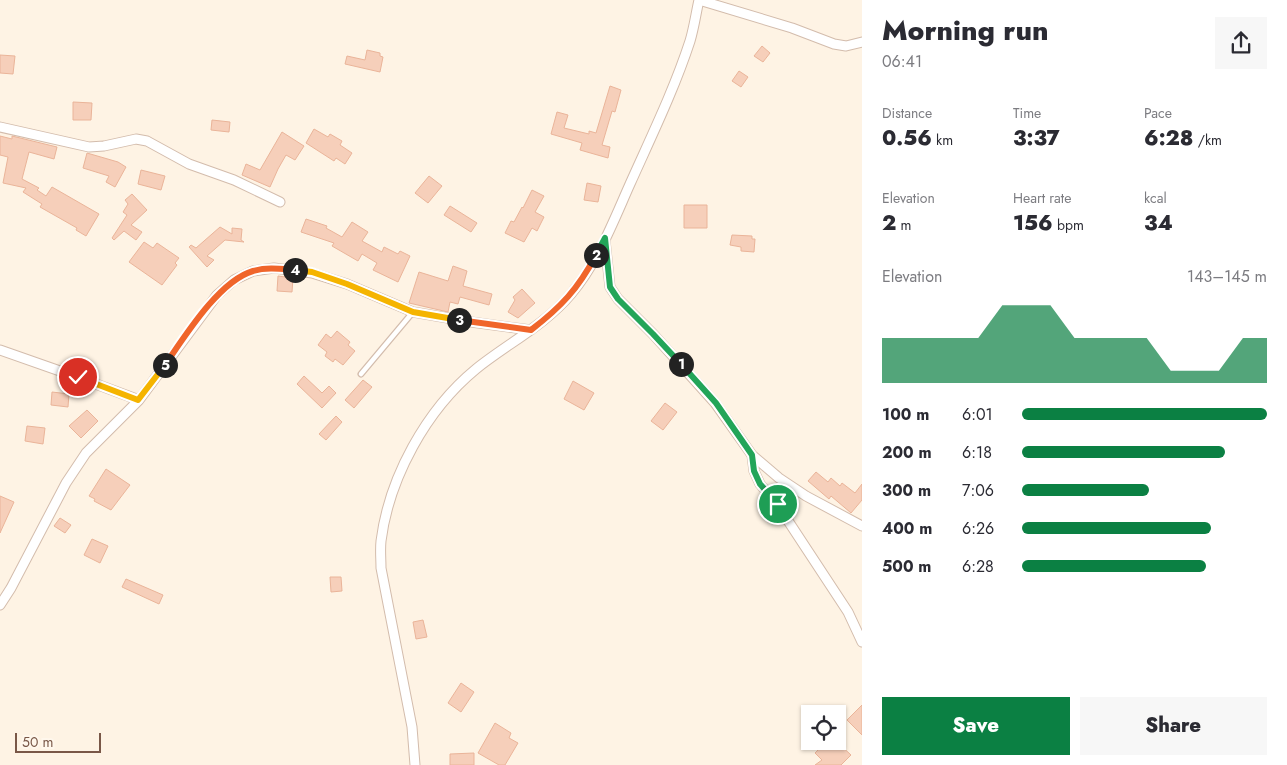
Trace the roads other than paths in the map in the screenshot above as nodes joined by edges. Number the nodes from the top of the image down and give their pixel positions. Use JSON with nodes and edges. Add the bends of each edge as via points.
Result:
{"nodes":[{"id":1,"x":699,"y":0,"type":"edge"},
{"id":2,"x":862,"y":42,"type":"edge"},
{"id":3,"x":0,"y":127,"type":"edge"},
{"id":4,"x":280,"y":202,"type":"dead end"},
{"id":5,"x":605,"y":238,"type":"junction"},
{"id":6,"x":413,"y":312,"type":"junction"},
{"id":7,"x":531,"y":330,"type":"junction"},
{"id":8,"x":0,"y":350,"type":"edge"},
{"id":9,"x":361,"y":374,"type":"dead end"},
{"id":10,"x":138,"y":400,"type":"junction"},
{"id":11,"x":752,"y":455,"type":"junction"},
{"id":12,"x":862,"y":526,"type":"edge"},
{"id":13,"x":0,"y":605,"type":"edge"},
{"id":14,"x":862,"y":642,"type":"edge"},
{"id":15,"x":415,"y":765,"type":"edge"}],
"edges":[{"from":1,"to":2,"type":"street","via":[[834,44],[846,46]]},
{"from":1,"to":5,"type":"street","via":[[690,40],[672,88]]},
{"from":3,"to":4,"type":"street","via":[[89,147],[136,139],[147,141],[189,164],[234,180]]},
{"from":5,"to":7,"type":"street","via":[[572,294]]},
{"from":5,"to":11,"type":"street","via":[[610,287],[618,299],[716,403]]},
{"from":6,"to":7,"type":"street"},
{"from":6,"to":9,"type":"lane"},
{"from":6,"to":10,"type":"street","via":[[312,272],[274,268],[253,272],[234,280],[217,295]]},
{"from":7,"to":15,"type":"street","via":[[476,369],[436,411],[407,457],[384,522],[380,544],[381,568],[412,727]]},
{"from":8,"to":10,"type":"street"},
{"from":10,"to":13,"type":"street","via":[[86,453],[66,483]]},
{"from":11,"to":12,"type":"street","via":[[806,496]]},
{"from":11,"to":14,"type":"street","via":[[760,484],[778,504],[848,612]]}]}
